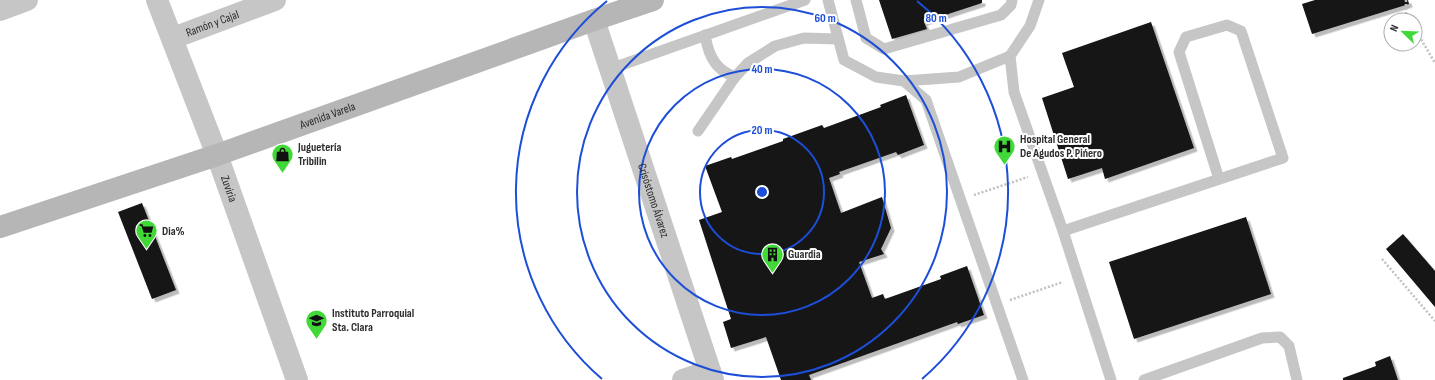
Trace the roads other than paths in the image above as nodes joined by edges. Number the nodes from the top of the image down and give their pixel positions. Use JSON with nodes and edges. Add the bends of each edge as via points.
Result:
{"nodes":[{"id":1,"x":27,"y":0,"type":"edge"},
{"id":2,"x":157,"y":0,"type":"edge"},
{"id":3,"x":275,"y":0,"type":"edge"},
{"id":4,"x":653,"y":0,"type":"edge"},
{"id":5,"x":805,"y":0,"type":"edge"},
{"id":6,"x":828,"y":0,"type":"edge"},
{"id":7,"x":856,"y":0,"type":"edge"},
{"id":8,"x":1012,"y":0,"type":"edge"},
{"id":9,"x":1039,"y":0,"type":"edge"},
{"id":10,"x":0,"y":10,"type":"edge"},
{"id":11,"x":594,"y":20,"type":"junction"},
{"id":12,"x":705,"y":35,"type":"junction"},
{"id":13,"x":172,"y":38,"type":"junction"},
{"id":14,"x":838,"y":39,"type":"junction"},
{"id":15,"x":1010,"y":56,"type":"junction"},
{"id":16,"x":610,"y":69,"type":"junction"},
{"id":17,"x":735,"y":77,"type":"junction"},
{"id":18,"x":904,"y":81,"type":"junction"},
{"id":19,"x":698,"y":131,"type":"dead end"},
{"id":20,"x":218,"y":155,"type":"junction"},
{"id":21,"x":1219,"y":179,"type":"junction"},
{"id":22,"x":0,"y":227,"type":"edge"},
{"id":23,"x":1063,"y":231,"type":"junction"},
{"id":24,"x":712,"y":376,"type":"edge"},
{"id":25,"x":297,"y":380,"type":"edge"},
{"id":26,"x":683,"y":380,"type":"edge"},
{"id":27,"x":1023,"y":380,"type":"edge"},
{"id":28,"x":1111,"y":380,"type":"edge"},
{"id":29,"x":1144,"y":380,"type":"edge"},
{"id":30,"x":1297,"y":380,"type":"edge"}],
"edges":[{"from":1,"to":10,"type":"street"},
{"from":2,"to":13,"type":"street","name":"Zuviría"},
{"from":3,"to":13,"type":"street","name":"Ramón y Cajal"},
{"from":4,"to":11,"type":"main road","name":"Avenida Varela"},
{"from":5,"to":12,"type":"lane"},
{"from":6,"to":14,"type":"lane"},
{"from":7,"to":8,"type":"lane","via":[[866,38],[884,49],[1001,14],[1012,5]]},
{"from":9,"to":15,"type":"lane","via":[[1030,26]]},
{"from":11,"to":16,"type":"street","name":"Crisóstomo Álvarez"},
{"from":11,"to":20,"type":"main road","name":"Avenida Varela"},
{"from":12,"to":16,"type":"lane"},
{"from":12,"to":17,"type":"lane","via":[[708,48],[721,70]]},
{"from":13,"to":20,"type":"street","name":"Zuviría"},
{"from":14,"to":17,"type":"lane","via":[[804,38],[774,46],[748,63]]},
{"from":14,"to":18,"type":"lane","via":[[844,60],[876,77]]},
{"from":15,"to":18,"type":"lane","via":[[959,77]]},
{"from":15,"to":23,"type":"lane","via":[[1014,92]]},
{"from":16,"to":24,"type":"street","name":"Crisóstomo Álvarez"},
{"from":17,"to":19,"type":"lane"},
{"from":18,"to":27,"type":"lane","via":[[926,100]]},
{"from":20,"to":22,"type":"main road","name":"Avenida Varela"},
{"from":20,"to":25,"type":"street","name":"Zuviría"},
{"from":21,"to":21,"type":"lane","via":[[1179,52],[1186,37],[1227,25],[1241,30],[1283,158]]},
{"from":21,"to":23,"type":"lane"},
{"from":23,"to":28,"type":"lane"},
{"from":24,"to":26,"type":"street"},
{"from":29,"to":30,"type":"lane","via":[[1262,338],[1280,337],[1289,346]]}]}
